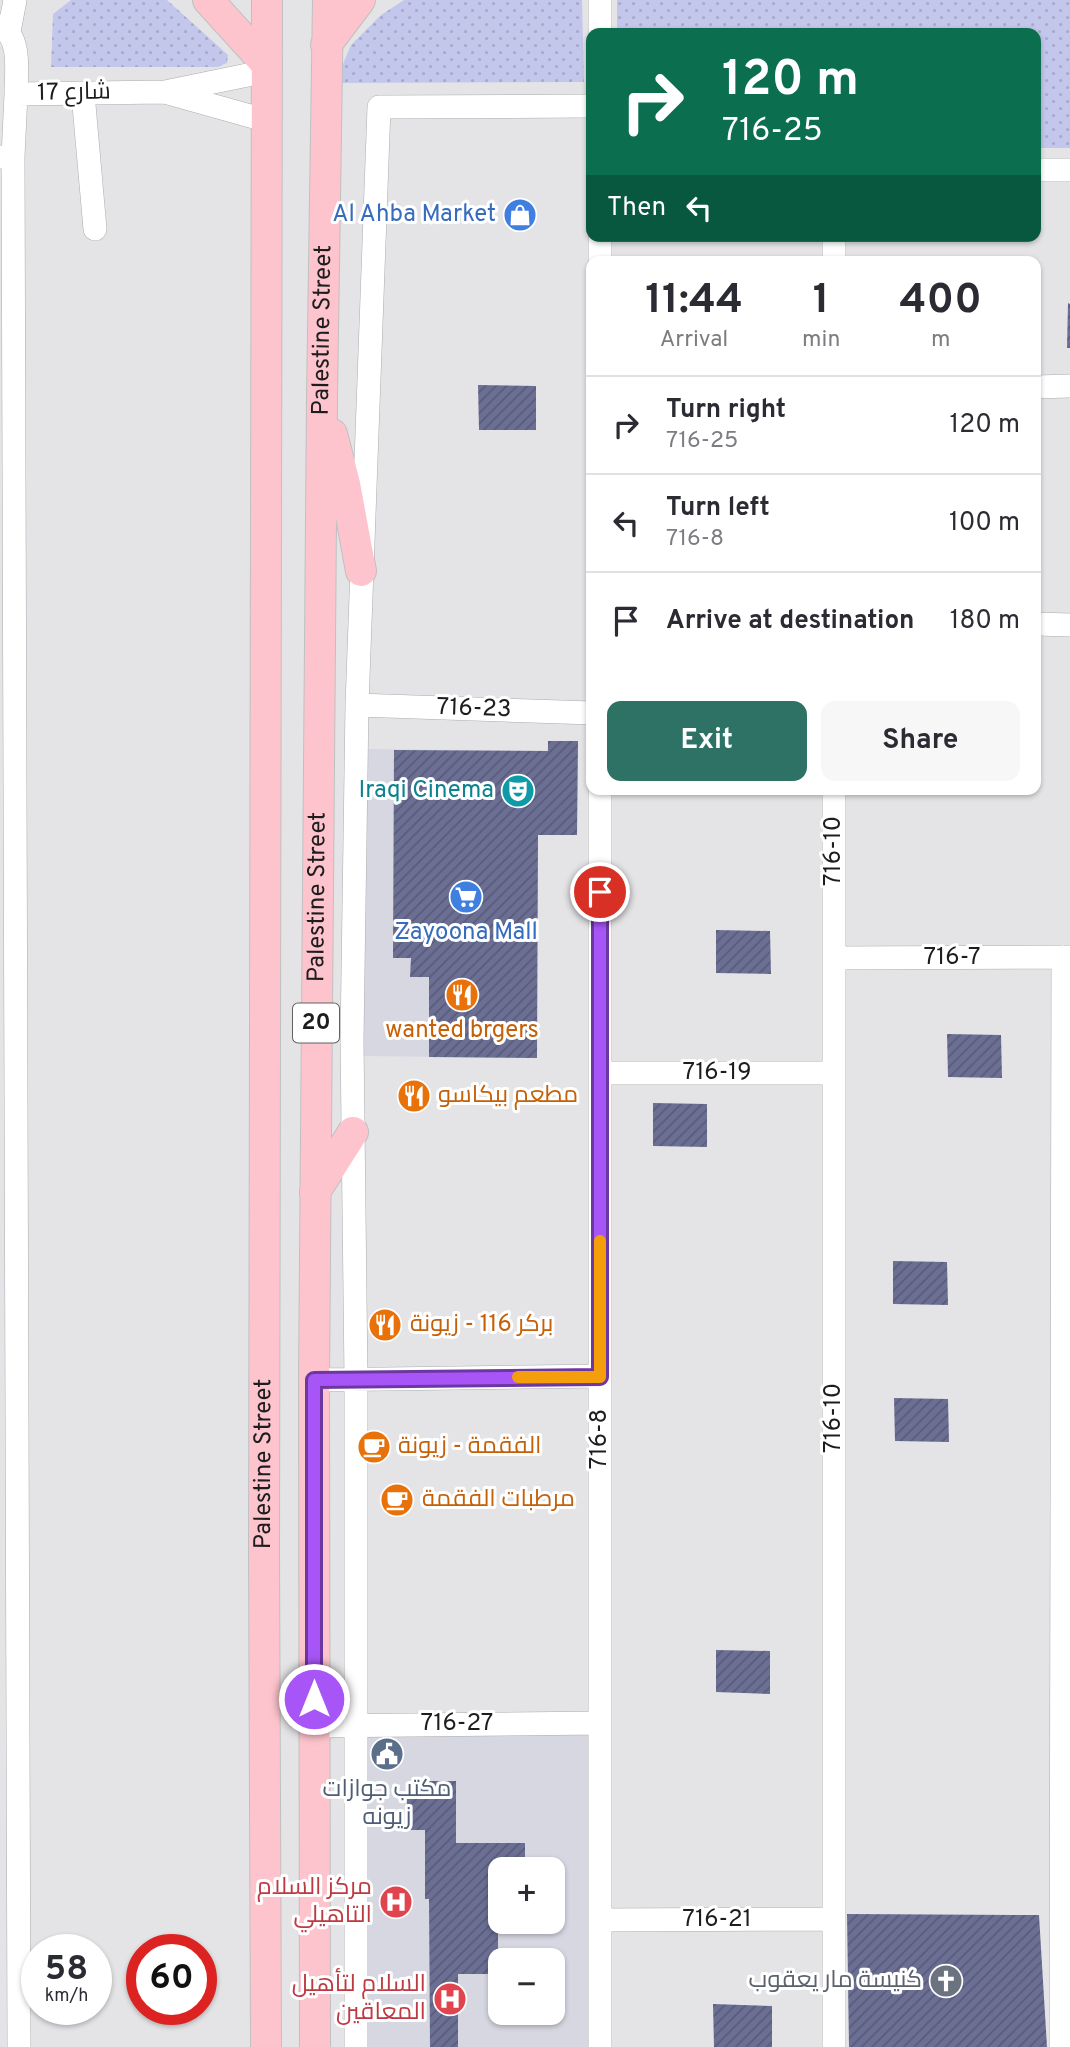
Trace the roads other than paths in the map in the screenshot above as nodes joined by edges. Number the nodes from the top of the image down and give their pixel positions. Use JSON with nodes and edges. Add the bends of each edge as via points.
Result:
{"nodes":[{"id":1,"x":15,"y":0,"type":"edge"},
{"id":2,"x":208,"y":0,"type":"edge"},
{"id":3,"x":267,"y":0,"type":"edge"},
{"id":4,"x":328,"y":0,"type":"edge"},
{"id":5,"x":360,"y":0,"type":"edge"},
{"id":6,"x":600,"y":0,"type":"edge"},
{"id":7,"x":600,"y":28,"type":"edge"},
{"id":8,"x":4,"y":29,"type":"edge"},
{"id":9,"x":326,"y":45,"type":"junction"},
{"id":10,"x":267,"y":68,"type":"junction"},
{"id":11,"x":165,"y":92,"type":"junction"},
{"id":12,"x":16,"y":94,"type":"junction"},
{"id":13,"x":83,"y":94,"type":"junction"},
{"id":14,"x":586,"y":106,"type":"edge"},
{"id":15,"x":268,"y":121,"type":"junction"},
{"id":16,"x":6,"y":157,"type":"edge"},
{"id":17,"x":1041,"y":170,"type":"edge"},
{"id":18,"x":1070,"y":170,"type":"edge"},
{"id":19,"x":95,"y":229,"type":"dead end"},
{"id":20,"x":1070,"y":386,"type":"edge"},
{"id":21,"x":1041,"y":387,"type":"edge"},
{"id":22,"x":7,"y":390,"type":"edge"},
{"id":23,"x":322,"y":398,"type":"junction"},
{"id":24,"x":361,"y":571,"type":"junction"},
{"id":25,"x":1041,"y":625,"type":"edge"},
{"id":26,"x":1070,"y":625,"type":"edge"},
{"id":27,"x":7,"y":626,"type":"edge"},
{"id":28,"x":357,"y":705,"type":"junction"},
{"id":29,"x":586,"y":713,"type":"edge"},
{"id":30,"x":600,"y":795,"type":"edge"},
{"id":31,"x":834,"y":795,"type":"edge"},
{"id":32,"x":8,"y":860,"type":"edge"},
{"id":33,"x":1067,"y":957,"type":"edge"},
{"id":34,"x":834,"y":958,"type":"junction"},
{"id":35,"x":600,"y":1073,"type":"junction"},
{"id":36,"x":834,"y":1073,"type":"junction"},
{"id":37,"x":8,"y":1087,"type":"edge"},
{"id":38,"x":353,"y":1132,"type":"junction"},
{"id":39,"x":315,"y":1192,"type":"junction"},
{"id":40,"x":8,"y":1338,"type":"edge"},
{"id":41,"x":600,"y":1377,"type":"junction"},
{"id":42,"x":356,"y":1379,"type":"junction"},
{"id":43,"x":314,"y":1380,"type":"junction"},
{"id":44,"x":1066,"y":1499,"type":"edge"},
{"id":45,"x":9,"y":1580,"type":"edge"},
{"id":46,"x":600,"y":1723,"type":"junction"},
{"id":47,"x":355,"y":1725,"type":"junction"},
{"id":48,"x":313,"y":1726,"type":"junction"},
{"id":49,"x":9,"y":1811,"type":"edge"},
{"id":50,"x":834,"y":1919,"type":"junction"},
{"id":51,"x":600,"y":1920,"type":"junction"},
{"id":52,"x":13,"y":2041,"type":"edge"},
{"id":53,"x":266,"y":2047,"type":"edge"},
{"id":54,"x":315,"y":2047,"type":"edge"},
{"id":55,"x":356,"y":2047,"type":"edge"},
{"id":56,"x":600,"y":2047,"type":"edge"},
{"id":57,"x":834,"y":2047,"type":"edge"},
{"id":58,"x":1061,"y":2047,"type":"edge"}],
"edges":[{"from":1,"to":8,"type":"street"},
{"from":2,"to":10,"type":"main road"},
{"from":3,"to":10,"type":"main road","name":"Palestine Street","number":"20"},
{"from":4,"to":9,"type":"main road","name":"Palestine Street","number":"20"},
{"from":5,"to":9,"type":"main road"},
{"from":6,"to":7,"type":"street"},
{"from":8,"to":12,"type":"street","via":[[15,46]]},
{"from":9,"to":23,"type":"main road","name":"Palestine Street","number":"20"},
{"from":10,"to":11,"type":"street","name":"شارع 17"},
{"from":10,"to":15,"type":"main road","name":"Palestine Street","number":"20"},
{"from":11,"to":13,"type":"street","name":"شارع 17"},
{"from":11,"to":15,"type":"street","name":"شارع 17"},
{"from":12,"to":13,"type":"street","name":"شارع 17"},
{"from":12,"to":16,"type":"street","name":"شارع 17"},
{"from":13,"to":19,"type":"street"},
{"from":14,"to":24,"type":"street","via":[[379,107]]},
{"from":15,"to":53,"type":"main road","name":"Palestine Street","number":"20"},
{"from":16,"to":22,"type":"street","name":"شارع 17"},
{"from":17,"to":18,"type":"street"},
{"from":20,"to":21,"type":"street"},
{"from":22,"to":27,"type":"street","name":"شارع 17"},
{"from":23,"to":24,"type":"main road","via":[[345,484]]},
{"from":23,"to":39,"type":"main road","name":"Palestine Street","number":"20"},
{"from":24,"to":28,"type":"street"},
{"from":25,"to":26,"type":"street"},
{"from":27,"to":32,"type":"street","name":"شارع 17"},
{"from":28,"to":29,"type":"street","name":"716-23"},
{"from":28,"to":38,"type":"street"},
{"from":30,"to":35,"type":"street","name":"716-8"},
{"from":31,"to":34,"type":"street","name":"716-10"},
{"from":32,"to":37,"type":"street","name":"شارع 17"},
{"from":33,"to":34,"type":"street","name":"716-7"},
{"from":33,"to":44,"type":"street"},
{"from":34,"to":36,"type":"street","name":"716-10"},
{"from":35,"to":36,"type":"street","name":"716-19"},
{"from":35,"to":41,"type":"street","name":"716-8"},
{"from":36,"to":50,"type":"street","name":"716-10"},
{"from":37,"to":40,"type":"street","name":"شارع 17"},
{"from":38,"to":39,"type":"main road"},
{"from":38,"to":42,"type":"street"},
{"from":39,"to":43,"type":"main road","name":"Palestine Street","number":"20"},
{"from":40,"to":45,"type":"street","name":"شارع 17"},
{"from":41,"to":42,"type":"street"},
{"from":41,"to":46,"type":"street","name":"716-8"},
{"from":42,"to":43,"type":"street"},
{"from":42,"to":47,"type":"street"},
{"from":43,"to":48,"type":"main road","name":"Palestine Street","number":"20"},
{"from":44,"to":58,"type":"street"},
{"from":45,"to":49,"type":"street","name":"شارع 17"},
{"from":46,"to":47,"type":"street","name":"716-27"},
{"from":46,"to":51,"type":"street","name":"716-8"},
{"from":47,"to":48,"type":"street","name":"716-27"},
{"from":47,"to":55,"type":"street"},
{"from":48,"to":54,"type":"main road","name":"Palestine Street","number":"20"},
{"from":49,"to":52,"type":"street","name":"شارع 17"},
{"from":50,"to":51,"type":"street","name":"716-21"},
{"from":50,"to":57,"type":"street","name":"716-10"},
{"from":51,"to":56,"type":"street","name":"716-8"}]}
